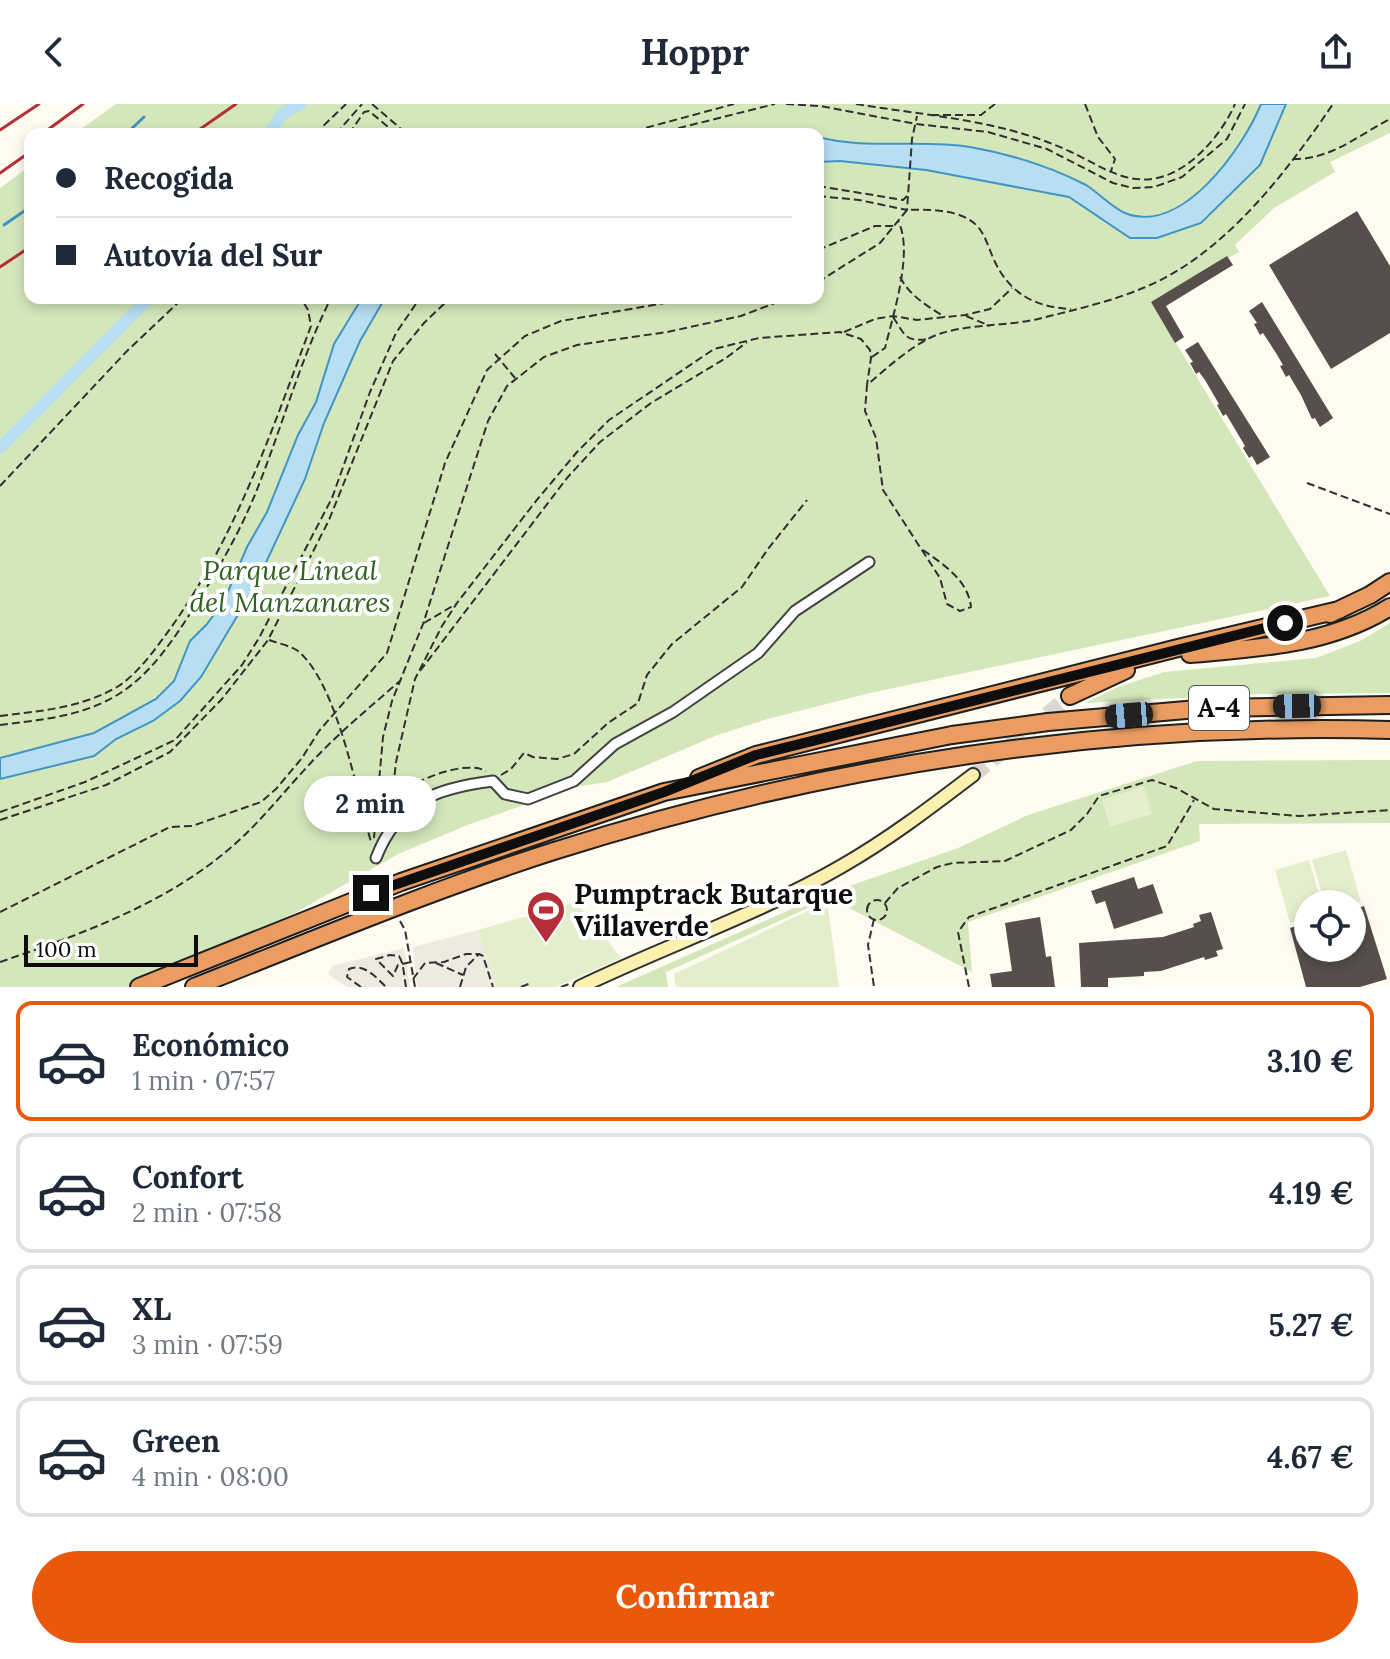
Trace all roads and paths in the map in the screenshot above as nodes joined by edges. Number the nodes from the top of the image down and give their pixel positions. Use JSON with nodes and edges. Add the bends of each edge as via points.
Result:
{"nodes":[{"id":1,"x":346,"y":104,"type":"edge"},
{"id":2,"x":362,"y":104,"type":"edge"},
{"id":3,"x":372,"y":104,"type":"edge"},
{"id":4,"x":734,"y":104,"type":"edge"},
{"id":5,"x":775,"y":104,"type":"edge"},
{"id":6,"x":786,"y":104,"type":"edge"},
{"id":7,"x":856,"y":104,"type":"edge"},
{"id":8,"x":903,"y":104,"type":"edge"},
{"id":9,"x":995,"y":104,"type":"edge"},
{"id":10,"x":1085,"y":104,"type":"edge"},
{"id":11,"x":1235,"y":104,"type":"edge"},
{"id":12,"x":1245,"y":104,"type":"edge"},
{"id":13,"x":1333,"y":104,"type":"edge"},
{"id":14,"x":904,"y":112,"type":"junction"},
{"id":15,"x":917,"y":115,"type":"junction"},
{"id":16,"x":1390,"y":119,"type":"edge"},
{"id":17,"x":916,"y":124,"type":"junction"},
{"id":18,"x":321,"y":128,"type":"edge"},
{"id":19,"x":341,"y":128,"type":"edge"},
{"id":20,"x":352,"y":128,"type":"edge"},
{"id":21,"x":388,"y":128,"type":"edge"},
{"id":22,"x":400,"y":128,"type":"edge"},
{"id":23,"x":645,"y":128,"type":"edge"},
{"id":24,"x":679,"y":128,"type":"edge"},
{"id":25,"x":1293,"y":159,"type":"junction"},
{"id":26,"x":1111,"y":172,"type":"junction"},
{"id":27,"x":824,"y":187,"type":"edge"},
{"id":28,"x":908,"y":195,"type":"junction"},
{"id":29,"x":824,"y":197,"type":"edge"},
{"id":30,"x":907,"y":210,"type":"junction"},
{"id":31,"x":898,"y":221,"type":"junction"},
{"id":32,"x":895,"y":226,"type":"junction"},
{"id":33,"x":824,"y":247,"type":"edge"},
{"id":34,"x":900,"y":277,"type":"junction"},
{"id":35,"x":824,"y":278,"type":"edge"},
{"id":36,"x":1012,"y":288,"type":"junction"},
{"id":37,"x":177,"y":304,"type":"edge"},
{"id":38,"x":304,"y":304,"type":"edge"},
{"id":39,"x":328,"y":304,"type":"edge"},
{"id":40,"x":416,"y":304,"type":"edge"},
{"id":41,"x":444,"y":304,"type":"edge"},
{"id":42,"x":659,"y":304,"type":"edge"},
{"id":43,"x":772,"y":304,"type":"edge"},
{"id":44,"x":1077,"y":309,"type":"junction"},
{"id":45,"x":965,"y":315,"type":"junction"},
{"id":46,"x":893,"y":316,"type":"junction"},
{"id":47,"x":946,"y":318,"type":"junction"},
{"id":48,"x":990,"y":326,"type":"junction"},
{"id":49,"x":843,"y":333,"type":"junction"},
{"id":50,"x":931,"y":339,"type":"junction"},
{"id":51,"x":748,"y":341,"type":"junction"},
{"id":52,"x":495,"y":354,"type":"dead end"},
{"id":53,"x":499,"y":358,"type":"junction"},
{"id":54,"x":871,"y":358,"type":"junction"},
{"id":55,"x":516,"y":379,"type":"junction"},
{"id":56,"x":867,"y":385,"type":"junction"},
{"id":57,"x":1307,"y":483,"type":"dead end"},
{"id":58,"x":0,"y":486,"type":"edge"},
{"id":59,"x":807,"y":500,"type":"dead end"},
{"id":60,"x":1390,"y":514,"type":"edge"},
{"id":61,"x":923,"y":550,"type":"junction"},
{"id":62,"x":869,"y":562,"type":"dead end"},
{"id":63,"x":1390,"y":582,"type":"edge"},
{"id":64,"x":457,"y":603,"type":"junction"},
{"id":65,"x":1390,"y":607,"type":"edge"},
{"id":66,"x":1339,"y":610,"type":"junction"},
{"id":67,"x":423,"y":624,"type":"junction"},
{"id":68,"x":268,"y":640,"type":"junction"},
{"id":69,"x":1190,"y":654,"type":"junction"},
{"id":70,"x":403,"y":678,"type":"junction"},
{"id":71,"x":415,"y":679,"type":"junction"},
{"id":72,"x":1070,"y":696,"type":"tunnel mouth"},
{"id":73,"x":1390,"y":705,"type":"edge"},
{"id":74,"x":334,"y":714,"type":"junction"},
{"id":75,"x":0,"y":716,"type":"edge"},
{"id":76,"x":0,"y":725,"type":"edge"},
{"id":77,"x":1390,"y":730,"type":"edge"},
{"id":78,"x":341,"y":732,"type":"junction"},
{"id":79,"x":511,"y":769,"type":"dead end"},
{"id":80,"x":973,"y":775,"type":"tunnel mouth"},
{"id":81,"x":664,"y":792,"type":"junction"},
{"id":82,"x":392,"y":799,"type":"dead end"},
{"id":83,"x":1194,"y":800,"type":"junction"},
{"id":84,"x":1390,"y":810,"type":"edge"},
{"id":85,"x":0,"y":812,"type":"edge"},
{"id":86,"x":0,"y":820,"type":"edge"},
{"id":87,"x":376,"y":858,"type":"dead end"},
{"id":88,"x":885,"y":903,"type":"junction"},
{"id":89,"x":0,"y":912,"type":"edge"},
{"id":90,"x":874,"y":919,"type":"junction"},
{"id":91,"x":399,"y":920,"type":"dead end"},
{"id":92,"x":479,"y":954,"type":"junction"},
{"id":93,"x":0,"y":962,"type":"edge"},
{"id":94,"x":411,"y":962,"type":"junction"},
{"id":95,"x":434,"y":963,"type":"junction"},
{"id":96,"x":402,"y":964,"type":"junction"},
{"id":97,"x":464,"y":976,"type":"junction"},
{"id":98,"x":413,"y":979,"type":"junction"},
{"id":99,"x":531,"y":983,"type":"dead end"},
{"id":100,"x":139,"y":987,"type":"edge"},
{"id":101,"x":194,"y":987,"type":"edge"},
{"id":102,"x":361,"y":987,"type":"edge"},
{"id":103,"x":386,"y":987,"type":"edge"},
{"id":104,"x":406,"y":987,"type":"edge"},
{"id":105,"x":415,"y":987,"type":"edge"},
{"id":106,"x":460,"y":987,"type":"edge"},
{"id":107,"x":493,"y":987,"type":"edge"},
{"id":108,"x":521,"y":987,"type":"edge"},
{"id":109,"x":580,"y":987,"type":"edge"},
{"id":110,"x":874,"y":987,"type":"edge"},
{"id":111,"x":969,"y":987,"type":"edge"}],
"edges":[{"from":1,"to":18,"type":"path"},
{"from":2,"to":19,"type":"path"},
{"from":3,"to":22,"type":"path"},
{"from":4,"to":23,"type":"path"},
{"from":5,"to":24,"type":"path"},
{"from":6,"to":17,"type":"path"},
{"from":7,"to":14,"type":"path"},
{"from":8,"to":14,"type":"path"},
{"from":9,"to":15,"type":"path","via":[[981,115]]},
{"from":10,"to":26,"type":"path","via":[[1098,137],[1115,159]]},
{"from":11,"to":26,"type":"path","via":[[1211,142],[1182,167],[1158,178],[1133,179]]},
{"from":12,"to":17,"type":"path","via":[[1227,139],[1205,160],[1182,177],[1154,187],[1113,183],[1047,149],[988,132]]},
{"from":13,"to":25,"type":"path"},
{"from":14,"to":15,"type":"path"},
{"from":15,"to":17,"type":"path"},
{"from":15,"to":26,"type":"path","via":[[968,120],[1025,135]]},
{"from":16,"to":25,"type":"path","via":[[1333,151]]},
{"from":17,"to":28,"type":"path"},
{"from":20,"to":21,"type":"path","via":[[369,111]]},
{"from":25,"to":44,"type":"path","via":[[1230,231],[1183,266],[1144,288]]},
{"from":27,"to":28,"type":"path","via":[[903,200]]},
{"from":28,"to":30,"type":"path"},
{"from":29,"to":30,"type":"path"},
{"from":30,"to":31,"type":"path"},
{"from":30,"to":36,"type":"path","via":[[940,211],[971,221]]},
{"from":31,"to":32,"type":"path"},
{"from":31,"to":34,"type":"path","via":[[903,232]]},
{"from":32,"to":33,"type":"path","via":[[864,229]]},
{"from":32,"to":35,"type":"path","via":[[880,243]]},
{"from":34,"to":46,"type":"path"},
{"from":34,"to":47,"type":"path","via":[[917,300]]},
{"from":36,"to":44,"type":"path","via":[[1046,305]]},
{"from":36,"to":45,"type":"path","via":[[990,309]]},
{"from":37,"to":58,"type":"path"},
{"from":38,"to":75,"type":"path","via":[[311,326],[257,467],[222,546],[157,648],[120,685],[84,703]]},
{"from":39,"to":76,"type":"path","via":[[243,521],[165,652],[142,677],[88,710]]},
{"from":40,"to":85,"type":"path","via":[[396,333],[370,392],[332,498],[242,665],[175,740],[85,782]]},
{"from":41,"to":68,"type":"path","via":[[393,361],[329,520]]},
{"from":42,"to":53,"type":"path","via":[[561,321],[525,336]]},
{"from":43,"to":55,"type":"path","via":[[667,332],[577,345],[544,357]]},
{"from":44,"to":48,"type":"path"},
{"from":45,"to":47,"type":"path"},
{"from":45,"to":48,"type":"path"},
{"from":46,"to":47,"type":"path"},
{"from":46,"to":49,"type":"path"},
{"from":46,"to":50,"type":"path","via":[[906,337]]},
{"from":46,"to":54,"type":"path","via":[[885,348]]},
{"from":48,"to":50,"type":"path"},
{"from":49,"to":51,"type":"path"},
{"from":49,"to":54,"type":"path","via":[[861,339]]},
{"from":50,"to":56,"type":"path"},
{"from":51,"to":64,"type":"path","via":[[714,349],[609,420]]},
{"from":51,"to":71,"type":"path","via":[[600,442]]},
{"from":52,"to":53,"type":"path"},
{"from":53,"to":55,"type":"path"},
{"from":53,"to":74,"type":"path","via":[[475,392],[445,463],[387,653]]},
{"from":54,"to":56,"type":"path"},
{"from":55,"to":67,"type":"path","via":[[488,421]]},
{"from":56,"to":61,"type":"path","via":[[865,411],[876,438],[883,490]]},
{"from":57,"to":60,"type":"path"},
{"from":59,"to":79,"type":"path","via":[[742,587],[672,644],[647,675],[638,703],[574,754],[557,759],[524,753]]},
{"from":61,"to":61,"type":"path","via":[[940,578],[947,604],[960,611],[971,607],[969,591]]},
{"from":62,"to":87,"type":"street","via":[[795,611],[758,653],[673,712],[615,744],[574,781],[528,799],[505,794],[493,781],[430,796],[412,804],[384,835]]},
{"from":63,"to":66,"type":"highway"},
{"from":64,"to":67,"type":"path"},
{"from":64,"to":71,"type":"path"},
{"from":65,"to":69,"type":"highway","via":[[1315,640]]},
{"from":66,"to":69,"type":"highway","via":[[1301,626]]},
{"from":66,"to":81,"type":"highway","via":[[756,755]]},
{"from":67,"to":70,"type":"path"},
{"from":68,"to":74,"type":"path","via":[[297,650],[323,683]]},
{"from":68,"to":86,"type":"path","via":[[222,699],[170,752],[106,785]]},
{"from":69,"to":72,"type":"highway","via":[[1109,676]]},
{"from":70,"to":78,"type":"path"},
{"from":70,"to":78,"type":"path","via":[[383,737],[373,847]]},
{"from":71,"to":82,"type":"path"},
{"from":73,"to":81,"type":"highway","number":"A-4","bridge":true,"via":[[1209,708],[1048,722],[952,735]]},
{"from":74,"to":78,"type":"path"},
{"from":74,"to":89,"type":"path","via":[[261,802],[192,826],[170,827]]},
{"from":77,"to":101,"type":"highway","number":"A-4","via":[[1258,728],[1045,744],[807,784],[551,852]]},
{"from":78,"to":93,"type":"path","via":[[226,852],[175,888],[102,925]]},
{"from":80,"to":109,"type":"street","via":[[829,873]]},
{"from":81,"to":100,"type":"highway","number":"A-4","via":[[401,882]]},
{"from":83,"to":84,"type":"path","via":[[1214,809],[1299,816]]},
{"from":83,"to":88,"type":"path","via":[[1152,780],[1099,796],[1071,830],[1005,861],[937,867],[898,888]]},
{"from":83,"to":111,"type":"path","via":[[1167,846],[969,917],[958,932]]},
{"from":88,"to":90,"type":"path","via":[[886,915]]},
{"from":88,"to":90,"type":"path","via":[[869,904],[868,915]]},
{"from":90,"to":110,"type":"path","via":[[868,945]]},
{"from":91,"to":94,"type":"path"},
{"from":92,"to":95,"type":"path"},
{"from":92,"to":97,"type":"path"},
{"from":92,"to":107,"type":"path"},
{"from":94,"to":96,"type":"path"},
{"from":94,"to":98,"type":"path"},
{"from":95,"to":97,"type":"path"},
{"from":95,"to":98,"type":"path","via":[[425,963]]},
{"from":96,"to":96,"type":"path","via":[[394,955],[376,959],[393,976]]},
{"from":96,"to":104,"type":"path"},
{"from":97,"to":106,"type":"path"},
{"from":98,"to":105,"type":"path"},
{"from":99,"to":108,"type":"path"},
{"from":102,"to":103,"type":"path","via":[[347,977],[354,966]]}]}
